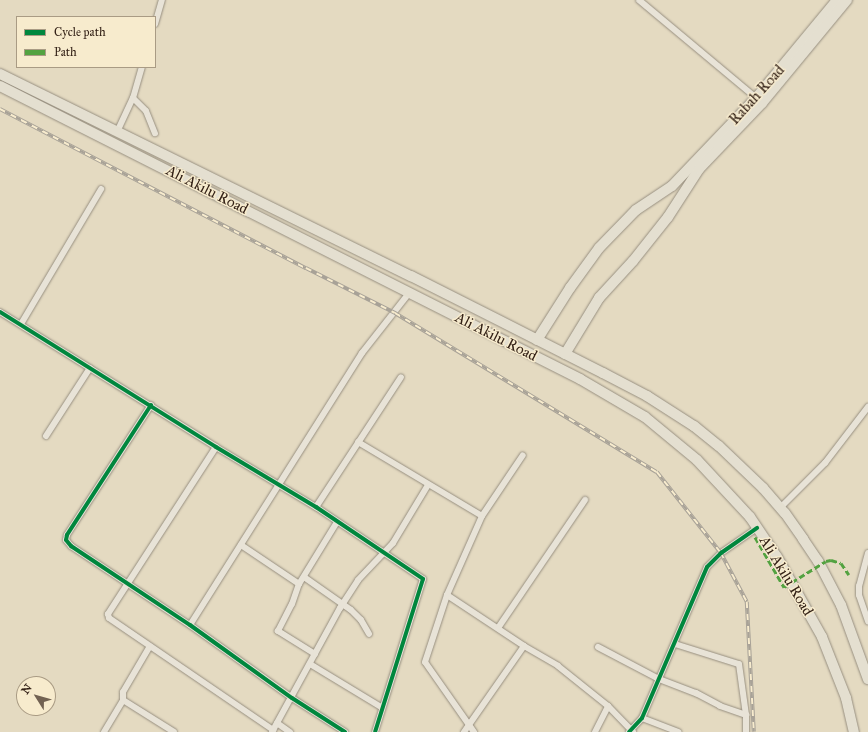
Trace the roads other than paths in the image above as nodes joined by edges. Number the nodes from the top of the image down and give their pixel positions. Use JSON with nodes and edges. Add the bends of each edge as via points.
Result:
{"nodes":[{"id":1,"x":162,"y":0,"type":"edge"},
{"id":2,"x":639,"y":0,"type":"edge"},
{"id":3,"x":837,"y":0,"type":"edge"},
{"id":4,"x":846,"y":0,"type":"edge"},
{"id":5,"x":156,"y":21,"type":"edge"},
{"id":6,"x":142,"y":68,"type":"edge"},
{"id":7,"x":0,"y":74,"type":"edge"},
{"id":8,"x":0,"y":86,"type":"edge"},
{"id":9,"x":133,"y":98,"type":"junction"},
{"id":10,"x":756,"y":98,"type":"junction"},
{"id":11,"x":117,"y":132,"type":"junction"},
{"id":12,"x":155,"y":133,"type":"dead end"},
{"id":13,"x":101,"y":189,"type":"dead end"},
{"id":14,"x":409,"y":293,"type":"junction"},
{"id":15,"x":0,"y":312,"type":"edge"},
{"id":16,"x":21,"y":324,"type":"junction"},
{"id":17,"x":537,"y":340,"type":"junction"},
{"id":18,"x":565,"y":354,"type":"junction"},
{"id":19,"x":90,"y":368,"type":"junction"},
{"id":20,"x":401,"y":377,"type":"dead end"},
{"id":21,"x":151,"y":405,"type":"junction"},
{"id":22,"x":868,"y":407,"type":"edge"},
{"id":23,"x":46,"y":436,"type":"dead end"},
{"id":24,"x":358,"y":442,"type":"junction"},
{"id":25,"x":216,"y":447,"type":"junction"},
{"id":26,"x":523,"y":455,"type":"dead end"},
{"id":27,"x":279,"y":485,"type":"junction"},
{"id":28,"x":428,"y":485,"type":"junction"},
{"id":29,"x":585,"y":500,"type":"dead end"},
{"id":30,"x":316,"y":507,"type":"junction"},
{"id":31,"x":780,"y":508,"type":"junction"},
{"id":32,"x":482,"y":516,"type":"junction"},
{"id":33,"x":337,"y":522,"type":"junction"},
{"id":34,"x":757,"y":528,"type":"junction"},
{"id":35,"x":241,"y":545,"type":"junction"},
{"id":36,"x":384,"y":554,"type":"junction"},
{"id":37,"x":868,"y":557,"type":"edge"},
{"id":38,"x":304,"y":577,"type":"junction"},
{"id":39,"x":129,"y":584,"type":"junction"},
{"id":40,"x":299,"y":584,"type":"junction"},
{"id":41,"x":447,"y":595,"type":"junction"},
{"id":42,"x":342,"y":605,"type":"junction"},
{"id":43,"x":868,"y":621,"type":"edge"},
{"id":44,"x":190,"y":625,"type":"junction"},
{"id":45,"x":498,"y":628,"type":"junction"},
{"id":46,"x":369,"y":634,"type":"dead end"},
{"id":47,"x":675,"y":644,"type":"junction"},
{"id":48,"x":150,"y":646,"type":"junction"},
{"id":49,"x":524,"y":646,"type":"junction"},
{"id":50,"x":598,"y":647,"type":"dead end"},
{"id":51,"x":315,"y":654,"type":"junction"},
{"id":52,"x":310,"y":664,"type":"junction"},
{"id":53,"x":659,"y":679,"type":"junction"},
{"id":54,"x":868,"y":679,"type":"edge"},
{"id":55,"x":292,"y":698,"type":"junction"},
{"id":56,"x":123,"y":700,"type":"junction"},
{"id":57,"x":608,"y":706,"type":"junction"},
{"id":58,"x":381,"y":707,"type":"junction"},
{"id":59,"x":746,"y":715,"type":"junction"},
{"id":60,"x":642,"y":718,"type":"junction"},
{"id":61,"x":277,"y":723,"type":"junction"},
{"id":62,"x":470,"y":726,"type":"junction"},
{"id":63,"x":273,"y":731,"type":"edge"},
{"id":64,"x":631,"y":731,"type":"edge"},
{"id":65,"x":104,"y":732,"type":"edge"},
{"id":66,"x":174,"y":732,"type":"edge"},
{"id":67,"x":290,"y":732,"type":"edge"},
{"id":68,"x":345,"y":732,"type":"edge"},
{"id":69,"x":375,"y":732,"type":"edge"},
{"id":70,"x":464,"y":732,"type":"edge"},
{"id":71,"x":474,"y":732,"type":"edge"},
{"id":72,"x":595,"y":732,"type":"edge"},
{"id":73,"x":678,"y":732,"type":"edge"},
{"id":74,"x":746,"y":732,"type":"edge"},
{"id":75,"x":854,"y":732,"type":"edge"}],
"edges":[{"from":1,"to":5,"type":"street"},
{"from":2,"to":10,"type":"street"},
{"from":3,"to":10,"type":"main road","name":"Rabah Road"},
{"from":4,"to":18,"type":"main road","name":"Rabah Road","via":[[762,103],[699,170],[668,218],[599,298]]},
{"from":6,"to":9,"type":"street"},
{"from":7,"to":11,"type":"main road","name":"Ali Akilu Road"},
{"from":8,"to":14,"type":"main road","name":"Ali Akilu Road"},
{"from":9,"to":11,"type":"street"},
{"from":9,"to":12,"type":"street","via":[[146,111]]},
{"from":10,"to":17,"type":"main road","name":"Rabah Road","via":[[672,186],[636,210],[599,248]]},
{"from":11,"to":17,"type":"main road","name":"Ali Akilu Road"},
{"from":13,"to":16,"type":"street"},
{"from":14,"to":27,"type":"street","via":[[362,353]]},
{"from":14,"to":34,"type":"main road","name":"Ali Akilu Road","via":[[580,379],[645,417],[697,460],[750,517]]},
{"from":15,"to":16,"type":"street"},
{"from":16,"to":19,"type":"street"},
{"from":17,"to":18,"type":"main road","name":"Ali Akilu Road"},
{"from":18,"to":31,"type":"main road","name":"Ali Akilu Road","via":[[647,396],[694,426],[738,464]]},
{"from":19,"to":21,"type":"street"},
{"from":19,"to":23,"type":"street"},
{"from":20,"to":24,"type":"street"},
{"from":21,"to":25,"type":"street"},
{"from":21,"to":39,"type":"street","via":[[66,540],[71,546]]},
{"from":22,"to":31,"type":"street","via":[[825,463]]},
{"from":24,"to":28,"type":"street"},
{"from":24,"to":30,"type":"street"},
{"from":25,"to":27,"type":"street"},
{"from":25,"to":39,"type":"street"},
{"from":26,"to":32,"type":"street"},
{"from":27,"to":30,"type":"street"},
{"from":27,"to":35,"type":"street"},
{"from":28,"to":32,"type":"street"},
{"from":28,"to":36,"type":"street"},
{"from":29,"to":45,"type":"street"},
{"from":30,"to":33,"type":"street"},
{"from":31,"to":54,"type":"main road","name":"Ali Akilu Road","via":[[804,538],[830,584],[851,630]]},
{"from":32,"to":41,"type":"street"},
{"from":33,"to":36,"type":"street"},
{"from":33,"to":38,"type":"street"},
{"from":34,"to":47,"type":"street","via":[[707,567]]},
{"from":34,"to":75,"type":"main road","name":"Ali Akilu Road","via":[[800,595],[822,637],[846,698]]},
{"from":35,"to":40,"type":"street"},
{"from":35,"to":44,"type":"street"},
{"from":36,"to":42,"type":"street","via":[[358,580]]},
{"from":36,"to":58,"type":"street","via":[[423,579]]},
{"from":37,"to":43,"type":"street","via":[[859,586],[859,595]]},
{"from":38,"to":40,"type":"street"},
{"from":38,"to":42,"type":"street"},
{"from":39,"to":44,"type":"street"},
{"from":39,"to":48,"type":"street","via":[[108,614],[109,618]]},
{"from":40,"to":51,"type":"street","via":[[278,632]]},
{"from":41,"to":45,"type":"street"},
{"from":41,"to":62,"type":"street","via":[[425,662]]},
{"from":42,"to":46,"type":"street","via":[[361,620]]},
{"from":42,"to":51,"type":"street"},
{"from":44,"to":55,"type":"street"},
{"from":45,"to":49,"type":"street"},
{"from":47,"to":53,"type":"street"},
{"from":47,"to":59,"type":"street","via":[[739,664]]},
{"from":48,"to":56,"type":"street","via":[[123,692]]},
{"from":48,"to":63,"type":"street"},
{"from":49,"to":57,"type":"street","via":[[558,666]]},
{"from":49,"to":62,"type":"street"},
{"from":50,"to":53,"type":"street"},
{"from":51,"to":52,"type":"street"},
{"from":52,"to":55,"type":"street"},
{"from":52,"to":58,"type":"street"},
{"from":53,"to":59,"type":"street"},
{"from":53,"to":60,"type":"street"},
{"from":55,"to":61,"type":"street"},
{"from":55,"to":68,"type":"street"},
{"from":56,"to":65,"type":"street"},
{"from":56,"to":66,"type":"street"},
{"from":57,"to":64,"type":"street"},
{"from":57,"to":72,"type":"street"},
{"from":58,"to":69,"type":"street"},
{"from":59,"to":74,"type":"street"},
{"from":60,"to":64,"type":"street"},
{"from":60,"to":73,"type":"street"},
{"from":61,"to":63,"type":"street"},
{"from":61,"to":67,"type":"street"},
{"from":62,"to":70,"type":"street"},
{"from":62,"to":71,"type":"street"}]}
